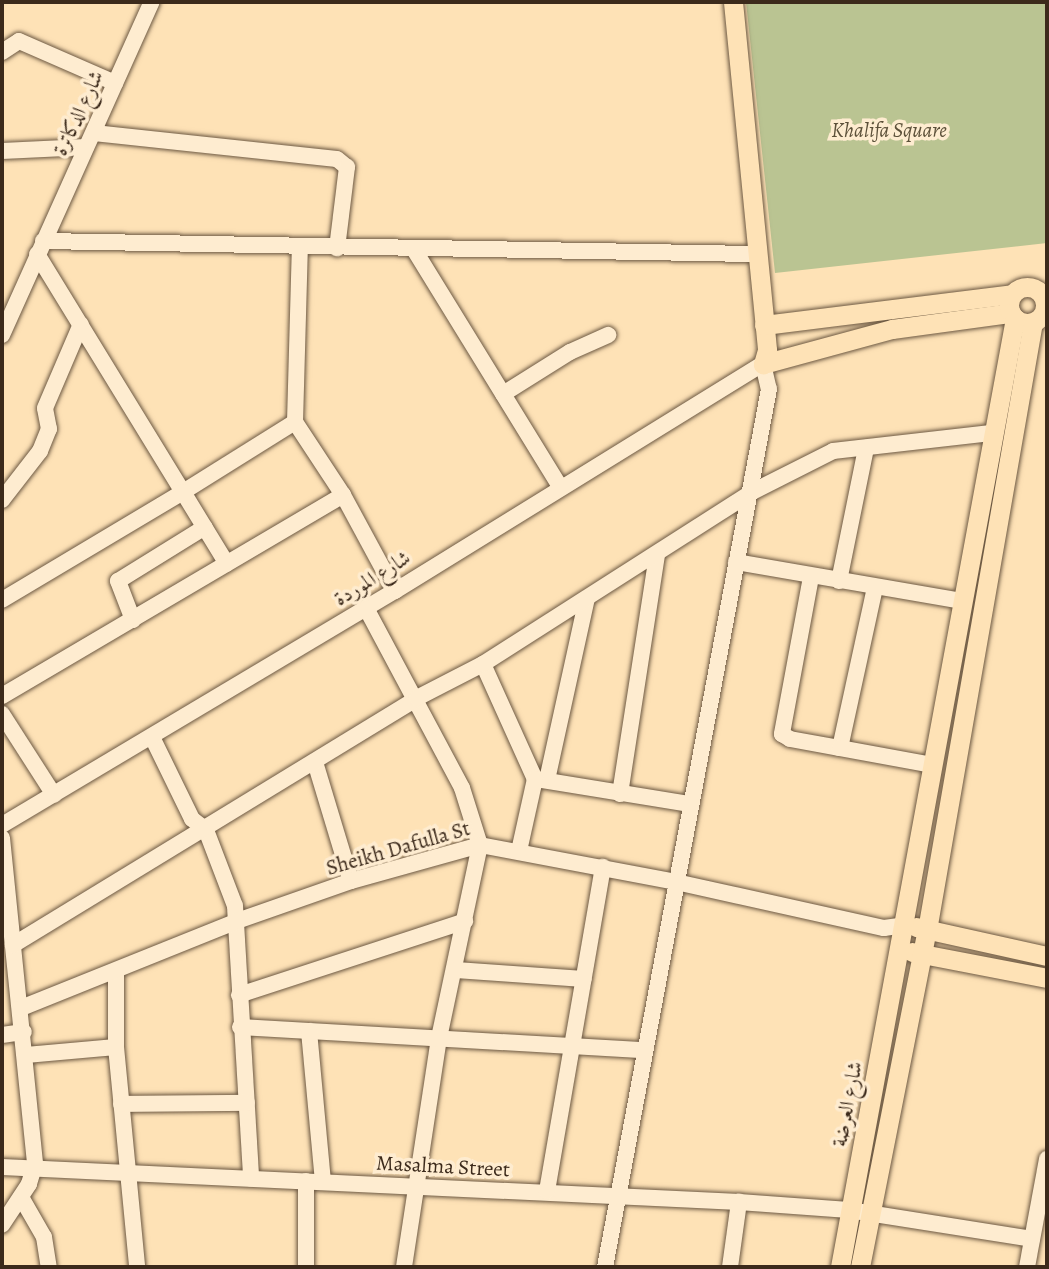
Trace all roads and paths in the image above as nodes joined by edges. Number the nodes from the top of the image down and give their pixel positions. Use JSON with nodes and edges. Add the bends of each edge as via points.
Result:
{"nodes":[{"id":1,"x":152,"y":2,"type":"edge"},
{"id":2,"x":733,"y":2,"type":"edge"},
{"id":3,"x":2,"y":52,"type":"edge"},
{"id":4,"x":115,"y":83,"type":"junction"},
{"id":5,"x":90,"y":140,"type":"junction"},
{"id":6,"x":2,"y":151,"type":"edge"},
{"id":7,"x":299,"y":247,"type":"junction"},
{"id":8,"x":40,"y":248,"type":"junction"},
{"id":9,"x":337,"y":248,"type":"junction"},
{"id":10,"x":415,"y":251,"type":"junction"},
{"id":11,"x":755,"y":254,"type":"junction"},
{"id":12,"x":1031,"y":305,"type":"edge"},
{"id":13,"x":81,"y":324,"type":"junction"},
{"id":14,"x":764,"y":325,"type":"junction"},
{"id":15,"x":2,"y":335,"type":"edge"},
{"id":16,"x":608,"y":335,"type":"dead end"},
{"id":17,"x":763,"y":364,"type":"junction"},
{"id":18,"x":503,"y":394,"type":"junction"},
{"id":19,"x":995,"y":411,"type":"junction"},
{"id":20,"x":1017,"y":417,"type":"junction"},
{"id":21,"x":295,"y":422,"type":"junction"},
{"id":22,"x":991,"y":433,"type":"junction"},
{"id":23,"x":866,"y":447,"type":"junction"},
{"id":24,"x":560,"y":487,"type":"junction"},
{"id":25,"x":183,"y":492,"type":"junction"},
{"id":26,"x":750,"y":493,"type":"junction"},
{"id":27,"x":343,"y":495,"type":"junction"},
{"id":28,"x":2,"y":500,"type":"edge"},
{"id":29,"x":205,"y":527,"type":"junction"},
{"id":30,"x":657,"y":554,"type":"junction"},
{"id":31,"x":736,"y":562,"type":"junction"},
{"id":32,"x":227,"y":564,"type":"junction"},
{"id":33,"x":811,"y":578,"type":"junction"},
{"id":34,"x":839,"y":581,"type":"junction"},
{"id":35,"x":875,"y":587,"type":"junction"},
{"id":36,"x":395,"y":591,"type":"junction"},
{"id":37,"x":587,"y":598,"type":"junction"},
{"id":38,"x":2,"y":600,"type":"edge"},
{"id":39,"x":961,"y":601,"type":"junction"},
{"id":40,"x":366,"y":608,"type":"junction"},
{"id":41,"x":133,"y":620,"type":"junction"},
{"id":42,"x":483,"y":664,"type":"junction"},
{"id":43,"x":2,"y":696,"type":"edge"},
{"id":44,"x":417,"y":698,"type":"junction"},
{"id":45,"x":2,"y":714,"type":"edge"},
{"id":46,"x":152,"y":737,"type":"junction"},
{"id":47,"x":840,"y":748,"type":"junction"},
{"id":48,"x":315,"y":762,"type":"junction"},
{"id":49,"x":933,"y":765,"type":"junction"},
{"id":50,"x":541,"y":780,"type":"junction"},
{"id":51,"x":620,"y":794,"type":"junction"},
{"id":52,"x":54,"y":795,"type":"junction"},
{"id":53,"x":690,"y":804,"type":"junction"},
{"id":54,"x":2,"y":825,"type":"edge"},
{"id":55,"x":206,"y":830,"type":"junction"},
{"id":56,"x":2,"y":838,"type":"edge"},
{"id":57,"x":480,"y":845,"type":"junction"},
{"id":58,"x":519,"y":851,"type":"junction"},
{"id":59,"x":603,"y":867,"type":"junction"},
{"id":60,"x":351,"y":881,"type":"junction"},
{"id":61,"x":677,"y":882,"type":"junction"},
{"id":62,"x":237,"y":921,"type":"junction"},
{"id":63,"x":465,"y":921,"type":"junction"},
{"id":64,"x":905,"y":925,"type":"junction"},
{"id":65,"x":884,"y":928,"type":"junction"},
{"id":66,"x":927,"y":930,"type":"junction"},
{"id":67,"x":13,"y":945,"type":"junction"},
{"id":68,"x":900,"y":949,"type":"junction"},
{"id":69,"x":922,"y":955,"type":"junction"},
{"id":70,"x":1047,"y":956,"type":"edge"},
{"id":71,"x":456,"y":970,"type":"junction"},
{"id":72,"x":116,"y":972,"type":"junction"},
{"id":73,"x":1047,"y":978,"type":"edge"},
{"id":74,"x":584,"y":979,"type":"junction"},
{"id":75,"x":239,"y":995,"type":"junction"},
{"id":76,"x":21,"y":1008,"type":"junction"},
{"id":77,"x":240,"y":1027,"type":"junction"},
{"id":78,"x":309,"y":1031,"type":"junction"},
{"id":79,"x":24,"y":1032,"type":"junction"},
{"id":80,"x":2,"y":1035,"type":"edge"},
{"id":81,"x":439,"y":1038,"type":"junction"},
{"id":82,"x":571,"y":1045,"type":"junction"},
{"id":83,"x":116,"y":1047,"type":"junction"},
{"id":84,"x":645,"y":1050,"type":"junction"},
{"id":85,"x":26,"y":1055,"type":"junction"},
{"id":86,"x":247,"y":1103,"type":"junction"},
{"id":87,"x":121,"y":1104,"type":"junction"},
{"id":88,"x":1047,"y":1158,"type":"edge"},
{"id":89,"x":2,"y":1167,"type":"edge"},
{"id":90,"x":34,"y":1169,"type":"junction"},
{"id":91,"x":128,"y":1170,"type":"junction"},
{"id":92,"x":251,"y":1179,"type":"junction"},
{"id":93,"x":315,"y":1181,"type":"junction"},
{"id":94,"x":419,"y":1185,"type":"junction"},
{"id":95,"x":547,"y":1191,"type":"junction"},
{"id":96,"x":618,"y":1195,"type":"junction"},
{"id":97,"x":21,"y":1197,"type":"junction"},
{"id":98,"x":738,"y":1202,"type":"junction"},
{"id":99,"x":849,"y":1210,"type":"junction"},
{"id":100,"x":872,"y":1214,"type":"junction"},
{"id":101,"x":2,"y":1225,"type":"edge"},
{"id":102,"x":1032,"y":1239,"type":"junction"},
{"id":103,"x":48,"y":1267,"type":"edge"},
{"id":104,"x":137,"y":1267,"type":"edge"},
{"id":105,"x":144,"y":1267,"type":"edge"},
{"id":106,"x":306,"y":1267,"type":"edge"},
{"id":107,"x":404,"y":1267,"type":"edge"},
{"id":108,"x":605,"y":1267,"type":"edge"},
{"id":109,"x":730,"y":1267,"type":"edge"},
{"id":110,"x":840,"y":1267,"type":"edge"},
{"id":111,"x":860,"y":1267,"type":"edge"},
{"id":112,"x":1027,"y":1267,"type":"edge"}],
"edges":[{"from":1,"to":4,"type":"street","name":"شارع الدكاترة"},
{"from":2,"to":11,"type":"main road"},
{"from":3,"to":4,"type":"street","via":[[19,41]]},
{"from":4,"to":5,"type":"street","name":"شارع الدكاترة"},
{"from":5,"to":6,"type":"street"},
{"from":5,"to":8,"type":"street","name":"شارع الدكاترة"},
{"from":5,"to":9,"type":"street","via":[[337,159],[346,173]]},
{"from":7,"to":8,"type":"street"},
{"from":7,"to":9,"type":"street"},
{"from":7,"to":21,"type":"street"},
{"from":8,"to":13,"type":"street"},
{"from":8,"to":15,"type":"street","name":"شارع الدكاترة"},
{"from":9,"to":10,"type":"street"},
{"from":10,"to":11,"type":"street"},
{"from":10,"to":18,"type":"street"},
{"from":11,"to":14,"type":"main road"},
{"from":12,"to":14,"type":"main road"},
{"from":12,"to":17,"type":"main road","via":[[892,329]]},
{"from":12,"to":19,"type":"main road","name":"شارع العرضة"},
{"from":12,"to":20,"type":"main road"},
{"from":13,"to":25,"type":"street"},
{"from":13,"to":28,"type":"street","via":[[45,408],[50,429],[40,451]]},
{"from":14,"to":17,"type":"main road","via":[[767,349]]},
{"from":16,"to":18,"type":"street","via":[[570,352]]},
{"from":17,"to":24,"type":"street","name":"شارع الموردة"},
{"from":17,"to":26,"type":"street","via":[[769,389]]},
{"from":18,"to":24,"type":"street"},
{"from":19,"to":20,"type":"main road"},
{"from":19,"to":22,"type":"main road","name":"شارع العرضة"},
{"from":20,"to":66,"type":"main road"},
{"from":21,"to":25,"type":"street"},
{"from":21,"to":27,"type":"street"},
{"from":22,"to":23,"type":"street"},
{"from":22,"to":39,"type":"main road","name":"شارع العرضة"},
{"from":23,"to":26,"type":"street","via":[[834,451]]},
{"from":23,"to":34,"type":"street"},
{"from":24,"to":36,"type":"street","name":"شارع الموردة"},
{"from":25,"to":29,"type":"street"},
{"from":25,"to":38,"type":"street"},
{"from":26,"to":30,"type":"street"},
{"from":26,"to":31,"type":"street"},
{"from":27,"to":32,"type":"street"},
{"from":27,"to":36,"type":"street"},
{"from":29,"to":32,"type":"street"},
{"from":29,"to":41,"type":"street","via":[[118,581]]},
{"from":30,"to":37,"type":"street"},
{"from":30,"to":51,"type":"street"},
{"from":31,"to":33,"type":"street"},
{"from":31,"to":53,"type":"street"},
{"from":32,"to":41,"type":"street"},
{"from":33,"to":34,"type":"street"},
{"from":33,"to":47,"type":"street","via":[[782,734]]},
{"from":34,"to":35,"type":"street"},
{"from":35,"to":39,"type":"street"},
{"from":35,"to":47,"type":"street"},
{"from":36,"to":40,"type":"street","name":"شارع الموردة"},
{"from":37,"to":42,"type":"street"},
{"from":37,"to":50,"type":"street"},
{"from":39,"to":49,"type":"main road","name":"شارع العرضة"},
{"from":40,"to":44,"type":"street"},
{"from":40,"to":46,"type":"street","name":"شارع الموردة"},
{"from":41,"to":43,"type":"street"},
{"from":42,"to":44,"type":"street"},
{"from":42,"to":50,"type":"street"},
{"from":44,"to":48,"type":"street"},
{"from":44,"to":57,"type":"street","via":[[474,816]]},
{"from":45,"to":52,"type":"street"},
{"from":46,"to":52,"type":"street","name":"شارع الموردة"},
{"from":46,"to":55,"type":"street","via":[[192,819]]},
{"from":47,"to":49,"type":"street"},
{"from":48,"to":55,"type":"street"},
{"from":48,"to":60,"type":"street"},
{"from":49,"to":64,"type":"main road","name":"شارع العرضة"},
{"from":50,"to":51,"type":"street"},
{"from":50,"to":58,"type":"street"},
{"from":51,"to":53,"type":"street"},
{"from":52,"to":54,"type":"street","name":"شارع الموردة"},
{"from":53,"to":61,"type":"street"},
{"from":55,"to":62,"type":"street","via":[[232,893]]},
{"from":55,"to":67,"type":"street"},
{"from":56,"to":67,"type":"street"},
{"from":57,"to":58,"type":"street","name":"Sheikh Dafulla St"},
{"from":57,"to":60,"type":"street","name":"Sheikh Dafulla St"},
{"from":57,"to":63,"type":"street"},
{"from":58,"to":59,"type":"street","name":"Sheikh Dafulla St"},
{"from":59,"to":61,"type":"street","name":"Sheikh Dafulla St"},
{"from":59,"to":74,"type":"street"},
{"from":60,"to":62,"type":"street","name":"Sheikh Dafulla St"},
{"from":61,"to":65,"type":"street","name":"Sheikh Dafulla St"},
{"from":61,"to":84,"type":"street"},
{"from":62,"to":72,"type":"street","name":"Sheikh Dafulla St"},
{"from":62,"to":75,"type":"street"},
{"from":63,"to":71,"type":"street"},
{"from":63,"to":75,"type":"street"},
{"from":64,"to":65,"type":"street"},
{"from":64,"to":66,"type":"main road"},
{"from":64,"to":68,"type":"main road","name":"شارع العرضة"},
{"from":65,"to":68,"type":"street"},
{"from":66,"to":69,"type":"main road"},
{"from":66,"to":70,"type":"main road"},
{"from":67,"to":76,"type":"street"},
{"from":68,"to":69,"type":"main road"},
{"from":68,"to":99,"type":"main road","name":"شارع العرضة"},
{"from":69,"to":73,"type":"main road"},
{"from":69,"to":100,"type":"main road"},
{"from":71,"to":74,"type":"street"},
{"from":71,"to":81,"type":"street"},
{"from":72,"to":76,"type":"street","name":"Sheikh Dafulla St"},
{"from":72,"to":83,"type":"street"},
{"from":74,"to":82,"type":"street"},
{"from":75,"to":77,"type":"street"},
{"from":76,"to":79,"type":"street"},
{"from":77,"to":78,"type":"street"},
{"from":77,"to":86,"type":"street"},
{"from":78,"to":81,"type":"street"},
{"from":78,"to":93,"type":"street"},
{"from":79,"to":80,"type":"street"},
{"from":79,"to":85,"type":"street"},
{"from":81,"to":82,"type":"street"},
{"from":81,"to":94,"type":"street"},
{"from":82,"to":84,"type":"street"},
{"from":82,"to":95,"type":"street"},
{"from":83,"to":85,"type":"street"},
{"from":83,"to":87,"type":"street"},
{"from":84,"to":96,"type":"street"},
{"from":85,"to":90,"type":"street"},
{"from":86,"to":87,"type":"street"},
{"from":86,"to":92,"type":"street"},
{"from":87,"to":91,"type":"street"},
{"from":88,"to":102,"type":"street"},
{"from":89,"to":90,"type":"street","name":"Masalma Street"},
{"from":90,"to":91,"type":"street","name":"Masalma Street"},
{"from":90,"to":97,"type":"street"},
{"from":91,"to":92,"type":"street","name":"Masalma Street"},
{"from":91,"to":104,"type":"street"},
{"from":92,"to":93,"type":"street","name":"Masalma Street"},
{"from":93,"to":94,"type":"street","name":"Masalma Street"},
{"from":93,"to":106,"type":"street"},
{"from":94,"to":95,"type":"street","name":"Masalma Street"},
{"from":94,"to":107,"type":"street"},
{"from":95,"to":96,"type":"street","name":"Masalma Street"},
{"from":96,"to":98,"type":"street","name":"Masalma Street"},
{"from":96,"to":108,"type":"street"},
{"from":97,"to":101,"type":"street"},
{"from":97,"to":103,"type":"street","via":[[44,1237]]},
{"from":98,"to":99,"type":"street","name":"Masalma Street"},
{"from":98,"to":109,"type":"street"},
{"from":99,"to":100,"type":"street","name":"Masalma Street"},
{"from":99,"to":110,"type":"main road","name":"شارع العرضة"},
{"from":100,"to":102,"type":"street","name":"Masalma Street"},
{"from":100,"to":111,"type":"main road"},
{"from":102,"to":112,"type":"street"},
{"from":104,"to":105,"type":"street"}]}
